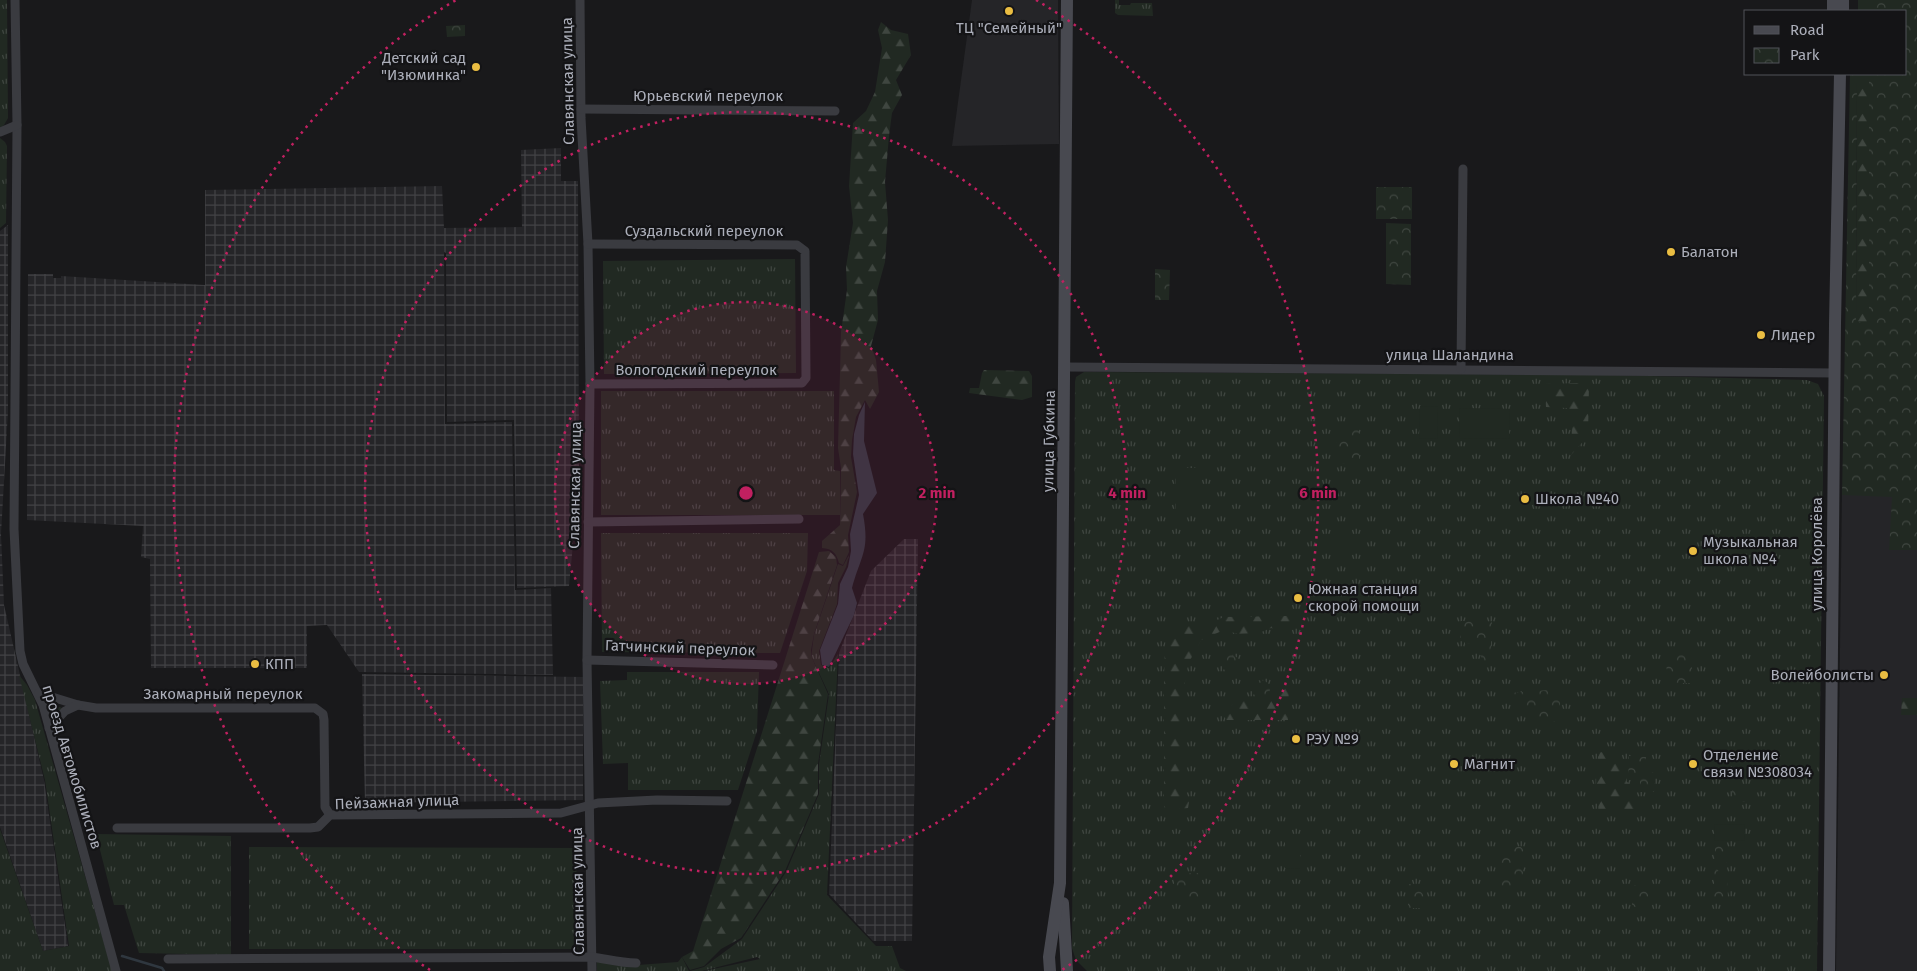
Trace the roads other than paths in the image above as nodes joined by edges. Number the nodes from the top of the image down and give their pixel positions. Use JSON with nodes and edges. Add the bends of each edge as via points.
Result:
{"nodes":[{"id":1,"x":15,"y":0,"type":"edge"},
{"id":2,"x":580,"y":0,"type":"edge"},
{"id":3,"x":1067,"y":0,"type":"edge"},
{"id":4,"x":1834,"y":75,"type":"edge"},
{"id":5,"x":1840,"y":75,"type":"edge"},
{"id":6,"x":581,"y":109,"type":"junction"},
{"id":7,"x":835,"y":110,"type":"dead end"},
{"id":8,"x":16,"y":125,"type":"junction"},
{"id":9,"x":0,"y":132,"type":"edge"},
{"id":10,"x":1837,"y":138,"type":"junction"},
{"id":11,"x":1463,"y":169,"type":"dead end"},
{"id":12,"x":588,"y":244,"type":"junction"},
{"id":13,"x":1066,"y":367,"type":"junction"},
{"id":14,"x":1461,"y":368,"type":"junction"},
{"id":15,"x":1835,"y":372,"type":"junction"},
{"id":16,"x":802,"y":383,"type":"joint"},
{"id":17,"x":590,"y":384,"type":"junction"},
{"id":18,"x":798,"y":519,"type":"dead end"},
{"id":19,"x":588,"y":522,"type":"junction"},
{"id":20,"x":586,"y":660,"type":"junction"},
{"id":21,"x":773,"y":665,"type":"dead end"},
{"id":22,"x":39,"y":693,"type":"junction"},
{"id":23,"x":78,"y":705,"type":"junction"},
{"id":24,"x":49,"y":728,"type":"junction"},
{"id":25,"x":727,"y":801,"type":"dead end"},
{"id":26,"x":590,"y":804,"type":"junction"},
{"id":27,"x":330,"y":815,"type":"junction"},
{"id":28,"x":116,"y":828,"type":"dead end"},
{"id":29,"x":1060,"y":883,"type":"junction"},
{"id":30,"x":592,"y":957,"type":"junction"},
{"id":31,"x":168,"y":959,"type":"dead end"},
{"id":32,"x":636,"y":963,"type":"dead end"},
{"id":33,"x":1070,"y":968,"type":"edge"},
{"id":34,"x":1049,"y":970,"type":"edge"},
{"id":35,"x":116,"y":971,"type":"edge"},
{"id":36,"x":592,"y":971,"type":"edge"},
{"id":37,"x":1829,"y":971,"type":"edge"}],
"edges":[{"from":1,"to":8,"type":"street","name":"проезд Автомобилистов"},
{"from":2,"to":6,"type":"street","name":"Славянская улица"},
{"from":3,"to":13,"type":"main road","name":"улица Губкина"},
{"from":4,"to":10,"type":"main road","name":"улица Королёва"},
{"from":5,"to":10,"type":"main road","name":"улица Королёва"},
{"from":6,"to":7,"type":"street","name":"Юрьевский переулок"},
{"from":6,"to":12,"type":"street","name":"Славянская улица"},
{"from":8,"to":9,"type":"street"},
{"from":8,"to":22,"type":"street","name":"проезд Автомобилистов","via":[[14,530],[20,651]]},
{"from":10,"to":15,"type":"main road","name":"улица Королёва"},
{"from":11,"to":14,"type":"street"},
{"from":12,"to":16,"type":"street","name":"Суздальский переулок","via":[[797,245],[805,251],[806,378]]},
{"from":12,"to":17,"type":"street","name":"Славянская улица"},
{"from":13,"to":14,"type":"street","name":"улица Шаландина"},
{"from":13,"to":29,"type":"main road","name":"улица Губкина"},
{"from":14,"to":15,"type":"street","name":"улица Шаландина"},
{"from":15,"to":37,"type":"main road","name":"улица Королёва"},
{"from":16,"to":17,"type":"street","name":"Вологодский переулок"},
{"from":17,"to":19,"type":"street","name":"Славянская улица"},
{"from":18,"to":19,"type":"street"},
{"from":19,"to":20,"type":"street","name":"Славянская улица"},
{"from":20,"to":21,"type":"street","name":"Гатчинский переулок"},
{"from":20,"to":26,"type":"street","name":"Славянская улица"},
{"from":22,"to":23,"type":"street","name":"Закомарный переулок"},
{"from":22,"to":24,"type":"street","name":"проезд Автомобилистов"},
{"from":23,"to":24,"type":"street","via":[[65,711]]},
{"from":23,"to":27,"type":"street","name":"Закомарный переулок","via":[[136,709],[315,708],[323,714],[324,720],[325,807]]},
{"from":24,"to":35,"type":"street","name":"проезд Автомобилистов"},
{"from":25,"to":26,"type":"street","name":"Пейзажная улица","via":[[657,800]]},
{"from":26,"to":27,"type":"street","name":"Пейзажная улица","via":[[561,813]]},
{"from":26,"to":30,"type":"street","name":"Славянская улица"},
{"from":27,"to":28,"type":"street","name":"Пейзажная улица","via":[[318,827],[310,828]]},
{"from":29,"to":33,"type":"main road","name":"улица Губкина"},
{"from":29,"to":34,"type":"main road","name":"улица Губкина"},
{"from":30,"to":31,"type":"street"},
{"from":30,"to":32,"type":"street","via":[[624,964]]},
{"from":30,"to":36,"type":"street","name":"Славянская улица"}]}
